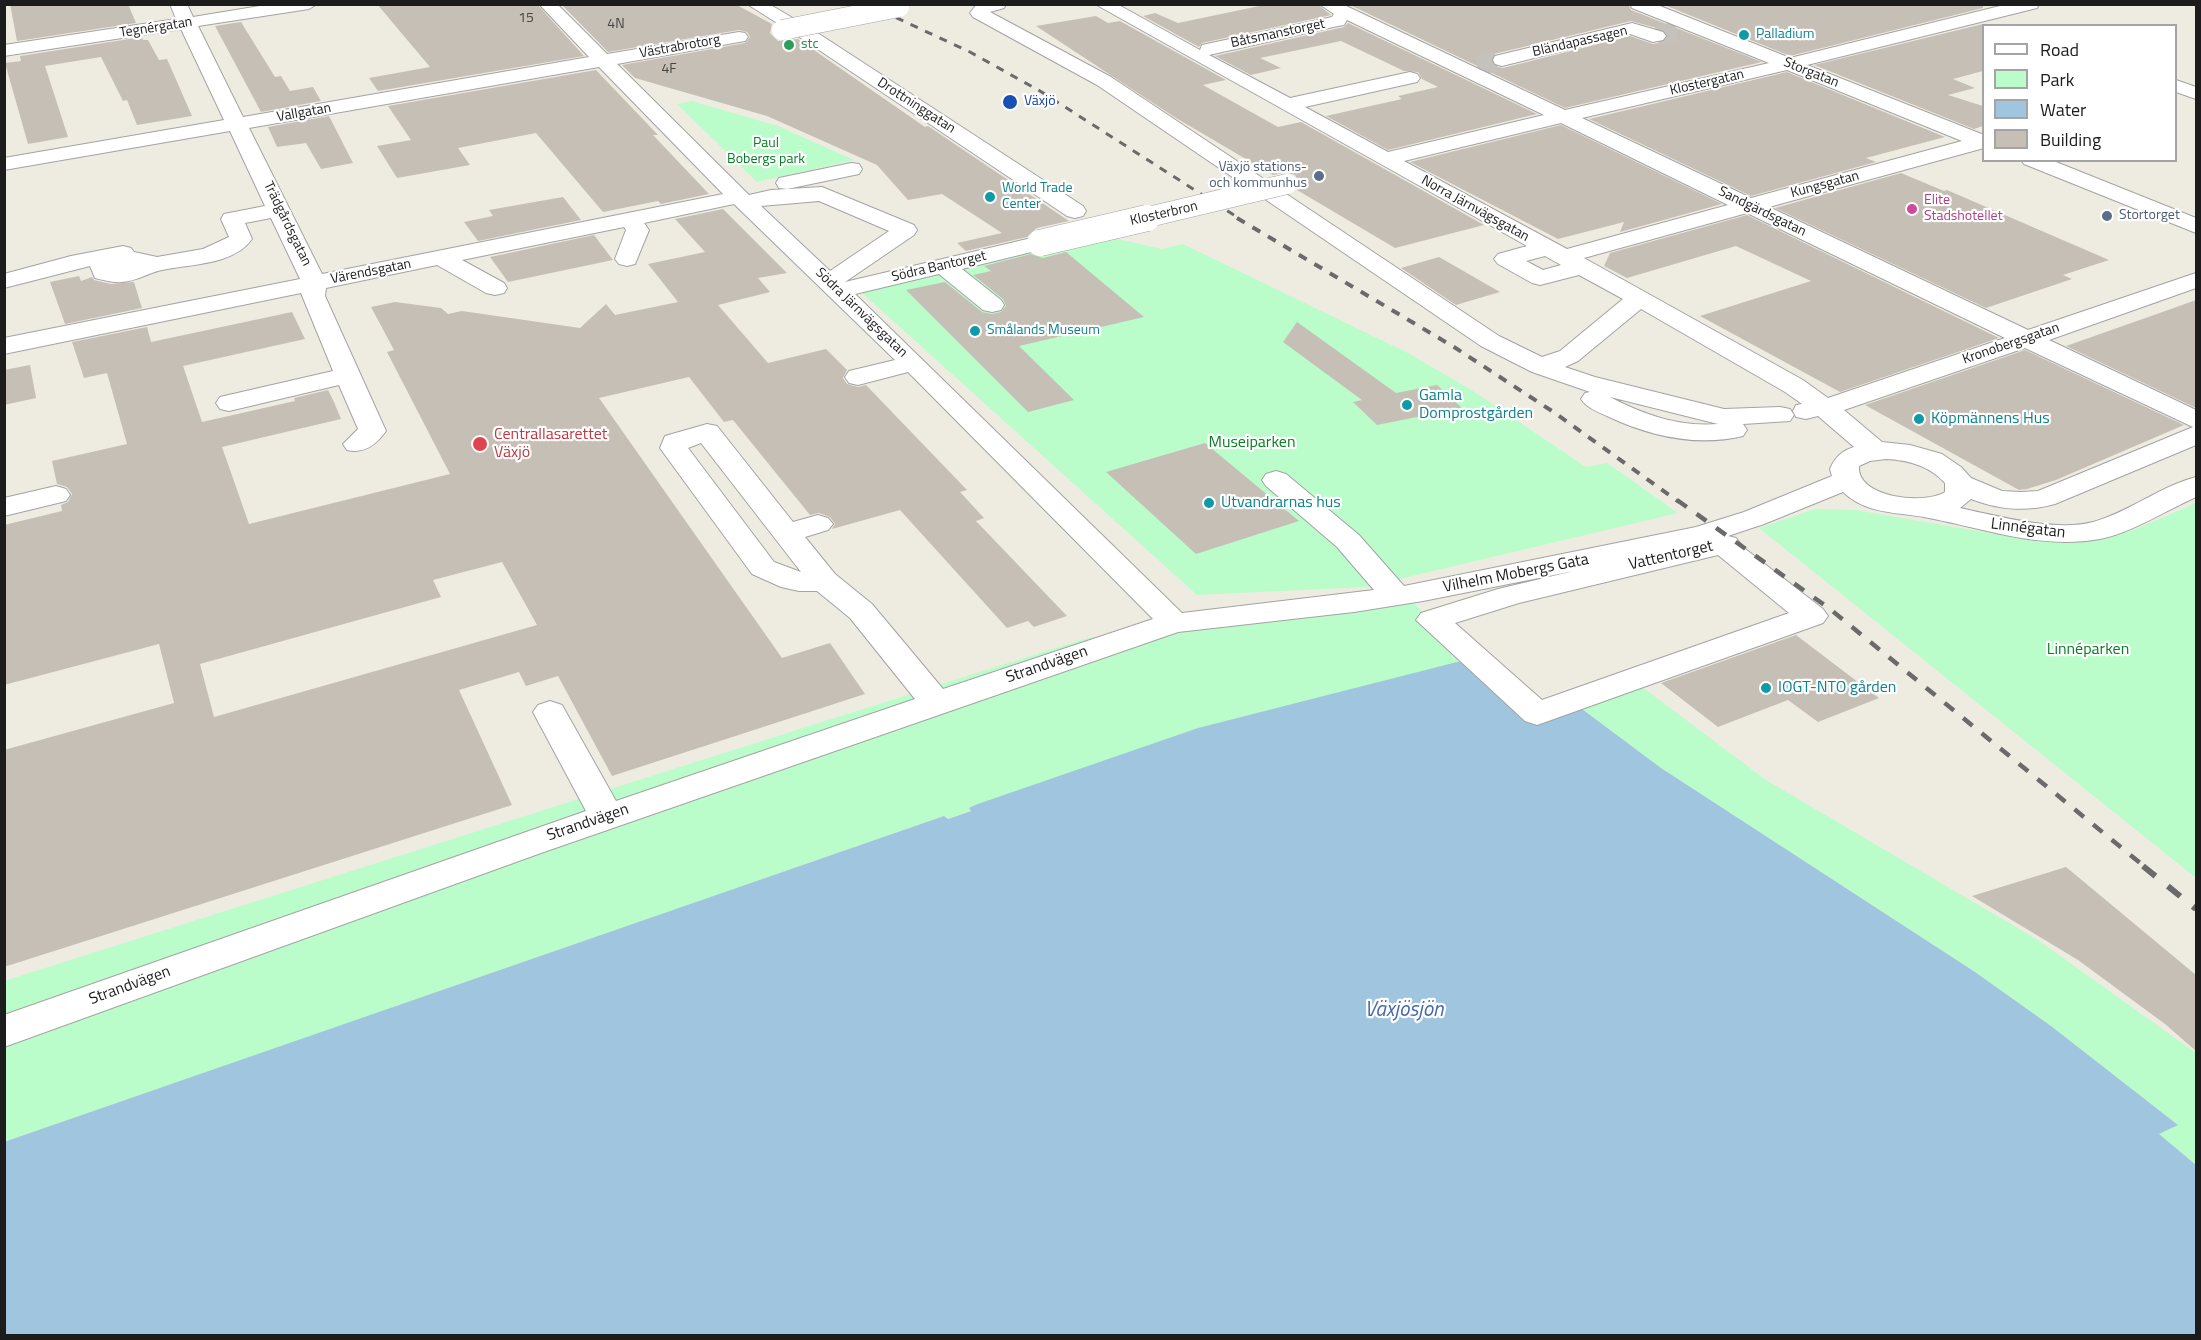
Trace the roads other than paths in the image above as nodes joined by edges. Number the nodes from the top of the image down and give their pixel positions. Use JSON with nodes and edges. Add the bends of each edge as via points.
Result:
{"nodes":[{"id":1,"x":208,"y":4,"type":"edge"},
{"id":2,"x":309,"y":4,"type":"edge"},
{"id":3,"x":547,"y":4,"type":"edge"},
{"id":4,"x":755,"y":4,"type":"edge"},
{"id":5,"x":998,"y":4,"type":"edge"},
{"id":6,"x":1103,"y":4,"type":"edge"},
{"id":7,"x":1638,"y":4,"type":"edge"},
{"id":8,"x":2031,"y":4,"type":"edge"},
{"id":9,"x":1370,"y":6,"type":"dead end"},
{"id":10,"x":899,"y":7,"type":"dead end"},
{"id":11,"x":1335,"y":8,"type":"edge"},
{"id":12,"x":1948,"y":8,"type":"dead end"},
{"id":13,"x":1120,"y":9,"type":"edge"},
{"id":14,"x":182,"y":12,"type":"edge"},
{"id":15,"x":1976,"y":17,"type":"junction"},
{"id":16,"x":1995,"y":24,"type":"edge"},
{"id":17,"x":782,"y":30,"type":"dead end"},
{"id":18,"x":4,"y":34,"type":"edge"},
{"id":19,"x":1658,"y":36,"type":"tunnel mouth"},
{"id":20,"x":739,"y":37,"type":"dead end"},
{"id":21,"x":1209,"y":49,"type":"dead end"},
{"id":22,"x":4,"y":51,"type":"edge"},
{"id":23,"x":612,"y":59,"type":"junction"},
{"id":24,"x":1502,"y":60,"type":"tunnel mouth"},
{"id":25,"x":1788,"y":64,"type":"junction"},
{"id":26,"x":1410,"y":78,"type":"dead end"},
{"id":27,"x":1282,"y":103,"type":"junction"},
{"id":28,"x":1563,"y":117,"type":"junction"},
{"id":29,"x":238,"y":124,"type":"junction"},
{"id":30,"x":1982,"y":142,"type":"edge"},
{"id":31,"x":1982,"y":142,"type":"edge"},
{"id":32,"x":1384,"y":159,"type":"junction"},
{"id":33,"x":2036,"y":162,"type":"edge"},
{"id":34,"x":4,"y":164,"type":"edge"},
{"id":35,"x":851,"y":169,"type":"dead end"},
{"id":36,"x":1287,"y":184,"type":"dead end"},
{"id":37,"x":739,"y":198,"type":"junction"},
{"id":38,"x":1748,"y":206,"type":"junction"},
{"id":39,"x":279,"y":210,"type":"junction"},
{"id":40,"x":1075,"y":211,"type":"dead end"},
{"id":41,"x":629,"y":219,"type":"junction"},
{"id":42,"x":2196,"y":226,"type":"edge"},
{"id":43,"x":236,"y":227,"type":"junction"},
{"id":44,"x":1040,"y":243,"type":"joint"},
{"id":45,"x":1563,"y":257,"type":"junction"},
{"id":46,"x":441,"y":258,"type":"junction"},
{"id":47,"x":627,"y":259,"type":"dead end"},
{"id":48,"x":152,"y":265,"type":"dead end"},
{"id":49,"x":943,"y":265,"type":"junction"},
{"id":50,"x":4,"y":280,"type":"edge"},
{"id":51,"x":2196,"y":280,"type":"edge"},
{"id":52,"x":314,"y":283,"type":"junction"},
{"id":53,"x":833,"y":286,"type":"junction"},
{"id":54,"x":495,"y":288,"type":"dead end"},
{"id":55,"x":1639,"y":298,"type":"junction"},
{"id":56,"x":992,"y":305,"type":"dead end"},
{"id":57,"x":2025,"y":339,"type":"junction"},
{"id":58,"x":4,"y":346,"type":"edge"},
{"id":59,"x":913,"y":363,"type":"junction"},
{"id":60,"x":1541,"y":367,"type":"junction"},
{"id":61,"x":348,"y":375,"type":"junction"},
{"id":62,"x":858,"y":377,"type":"dead end"},
{"id":63,"x":229,"y":403,"type":"dead end"},
{"id":64,"x":1825,"y":408,"type":"junction"},
{"id":65,"x":1780,"y":415,"type":"junction"},
{"id":66,"x":2196,"y":420,"type":"edge"},
{"id":67,"x":2196,"y":435,"type":"edge"},
{"id":68,"x":357,"y":444,"type":"dead end"},
{"id":69,"x":1875,"y":451,"type":"junction"},
{"id":70,"x":1905,"y":453,"type":"junction"},
{"id":71,"x":1276,"y":480,"type":"dead end"},
{"id":72,"x":1847,"y":480,"type":"junction"},
{"id":73,"x":1960,"y":484,"type":"junction"},
{"id":74,"x":2196,"y":486,"type":"edge"},
{"id":75,"x":56,"y":495,"type":"dead end"},
{"id":76,"x":4,"y":507,"type":"edge"},
{"id":77,"x":1923,"y":508,"type":"junction"},
{"id":78,"x":818,"y":524,"type":"dead end"},
{"id":79,"x":785,"y":533,"type":"junction"},
{"id":80,"x":824,"y":580,"type":"junction"},
{"id":81,"x":1396,"y":596,"type":"junction"},
{"id":82,"x":1174,"y":623,"type":"junction"},
{"id":83,"x":937,"y":703,"type":"junction"},
{"id":84,"x":550,"y":712,"type":"dead end"},
{"id":85,"x":1538,"y":714,"type":"joint"},
{"id":86,"x":607,"y":817,"type":"junction"},
{"id":87,"x":4,"y":1031,"type":"edge"}],
"edges":[{"from":1,"to":14,"type":"street","name":"Tegnérgatan"},
{"from":2,"to":14,"type":"street","name":"Tegnérgatan"},
{"from":3,"to":23,"type":"street","name":"Södra Järnvägsgatan"},
{"from":4,"to":40,"type":"street","name":"Drottninggatan","via":[[807,34],[971,147]]},
{"from":5,"to":60,"type":"street","via":[[980,13],[1128,97],[1490,341]]},
{"from":6,"to":13,"type":"street","name":"Norra Järnvägsgatan","via":[[1111,11]]},
{"from":7,"to":25,"type":"street","name":"Storgatan","via":[[1687,29]]},
{"from":8,"to":15,"type":"street","name":"Klostergatan"},
{"from":9,"to":11,"type":"street","name":"Båtsmanstorget"},
{"from":10,"to":17,"type":"street","bridge":true},
{"from":11,"to":21,"type":"street","name":"Båtsmanstorget","via":[[1338,21]]},
{"from":11,"to":28,"type":"street","name":"Sandgärdsgatan","via":[[1470,68]]},
{"from":12,"to":15,"type":"street"},
{"from":13,"to":27,"type":"street","name":"Norra Järnvägsgatan"},
{"from":14,"to":18,"type":"street","name":"Tegnérgatan"},
{"from":14,"to":22,"type":"street","name":"Tegnérgatan"},
{"from":14,"to":29,"type":"street","name":"Trädgårdsgatan"},
{"from":15,"to":16,"type":"street"},
{"from":15,"to":25,"type":"street","name":"Klostergatan"},
{"from":19,"to":24,"type":"street","name":"Bländapassagen","via":[[1632,28]]},
{"from":20,"to":23,"type":"street","name":"Västrabrotorg"},
{"from":23,"to":29,"type":"street","name":"Vallgatan"},
{"from":23,"to":37,"type":"street","name":"Södra Järnvägsgatan"},
{"from":25,"to":28,"type":"street","name":"Klostergatan"},
{"from":25,"to":30,"type":"street","name":"Storgatan"},
{"from":26,"to":27,"type":"street"},
{"from":27,"to":32,"type":"street","name":"Norra Järnvägsgatan"},
{"from":28,"to":32,"type":"street","name":"Klostergatan"},
{"from":28,"to":38,"type":"street","name":"Sandgärdsgatan"},
{"from":29,"to":34,"type":"street","name":"Vallgatan"},
{"from":29,"to":39,"type":"street","name":"Trädgårdsgatan"},
{"from":31,"to":38,"type":"street","name":"Kungsgatan"},
{"from":32,"to":45,"type":"street","name":"Norra Järnvägsgatan"},
{"from":33,"to":42,"type":"street"},
{"from":35,"to":37,"type":"street"},
{"from":36,"to":44,"type":"street","name":"Klosterbron","bridge":true},
{"from":37,"to":41,"type":"street","name":"Värendsgatan"},
{"from":37,"to":53,"type":"street","name":"Södra Järnvägsgatan"},
{"from":37,"to":53,"type":"street","via":[[822,195],[906,230]]},
{"from":38,"to":45,"type":"street","name":"Kungsgatan"},
{"from":38,"to":57,"type":"street","name":"Sandgärdsgatan"},
{"from":39,"to":43,"type":"street","via":[[232,219]]},
{"from":39,"to":52,"type":"street","name":"Trädgårdsgatan"},
{"from":41,"to":46,"type":"street","name":"Värendsgatan"},
{"from":41,"to":47,"type":"street","via":[[638,230]]},
{"from":43,"to":48,"type":"street","via":[[241,240],[233,246]]},
{"from":43,"to":50,"type":"street","via":[[195,240]]},
{"from":44,"to":49,"type":"street","name":"Södra Bantorget"},
{"from":45,"to":55,"type":"street","name":"Norra Järnvägsgatan"},
{"from":46,"to":52,"type":"street","name":"Värendsgatan"},
{"from":46,"to":54,"type":"street"},
{"from":49,"to":53,"type":"street","name":"Södra Bantorget"},
{"from":49,"to":56,"type":"street"},
{"from":51,"to":57,"type":"street","name":"Kronobergsgatan"},
{"from":52,"to":58,"type":"street","name":"Värendsgatan"},
{"from":52,"to":61,"type":"street","name":"Trädgårdsgatan","via":[[313,296]]},
{"from":53,"to":59,"type":"street","name":"Södra Järnvägsgatan"},
{"from":55,"to":60,"type":"street","via":[[1569,356]]},
{"from":55,"to":64,"type":"street","name":"Norra Järnvägsgatan","via":[[1794,386]]},
{"from":57,"to":64,"type":"street","name":"Kronobergsgatan"},
{"from":57,"to":66,"type":"street","name":"Sandgärdsgatan"},
{"from":59,"to":62,"type":"street"},
{"from":59,"to":82,"type":"street","name":"Södra Järnvägsgatan"},
{"from":60,"to":65,"type":"street","via":[[1598,371]]},
{"from":60,"to":65,"type":"street","via":[[1619,414],[1657,427],[1722,432]]},
{"from":61,"to":63,"type":"street"},
{"from":61,"to":68,"type":"street","name":"Trädgårdsgatan","via":[[372,431]]},
{"from":64,"to":65,"type":"street"},
{"from":64,"to":69,"type":"street","name":"Norra Järnvägsgatan"},
{"from":64,"to":70,"type":"street","name":"Norra Järnvägsgatan","via":[[1850,413]]},
{"from":67,"to":73,"type":"street","name":"Linnégatan","via":[[2046,498],[2024,503],[1997,499]]},
{"from":69,"to":70,"type":"street"},
{"from":69,"to":72,"type":"street","via":[[1858,454],[1846,462]]},
{"from":70,"to":73,"type":"street","name":"Linnégatan","via":[[1944,467]]},
{"from":71,"to":81,"type":"street","via":[[1348,541]]},
{"from":72,"to":77,"type":"street","name":"Linnégatan","via":[[1858,491],[1881,502]]},
{"from":72,"to":81,"type":"street","name":"Vilhelm Mobergs Gata","via":[[1704,534]]},
{"from":73,"to":77,"type":"street","via":[[1955,500]]},
{"from":74,"to":77,"type":"street","name":"Linnégatan","via":[[2101,530],[2070,534],[2010,528]]},
{"from":75,"to":76,"type":"street"},
{"from":78,"to":79,"type":"street"},
{"from":79,"to":80,"type":"street"},
{"from":79,"to":80,"type":"street","via":[[707,432],[675,442],[674,448],[763,568],[801,583]]},
{"from":80,"to":83,"type":"street","via":[[861,611]]},
{"from":81,"to":82,"type":"street","name":"Vilhelm Mobergs Gata"},
{"from":82,"to":83,"type":"street","name":"Strandvägen"},
{"from":83,"to":86,"type":"street","name":"Strandvägen"},
{"from":84,"to":86,"type":"street"},
{"from":85,"to":85,"type":"street","name":"Vattentorget","via":[[1613,687],[1812,616],[1725,544],[1509,596],[1432,620]]},
{"from":86,"to":87,"type":"street","name":"Strandvägen"}]}
